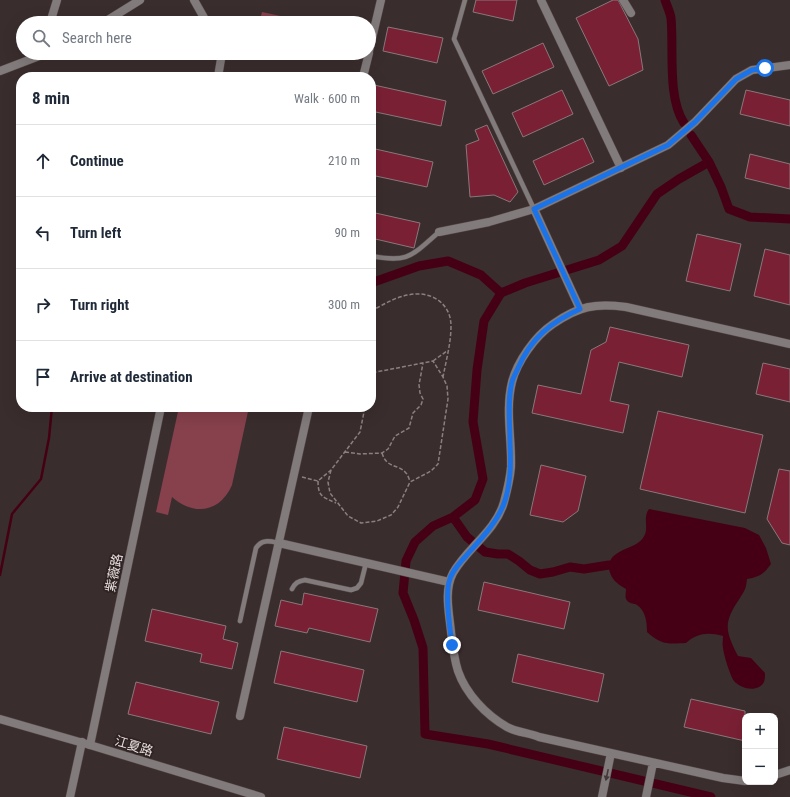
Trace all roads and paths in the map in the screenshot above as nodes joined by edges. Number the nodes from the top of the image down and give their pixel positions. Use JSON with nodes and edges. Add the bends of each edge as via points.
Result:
{"nodes":[{"id":1,"x":57,"y":0,"type":"edge"},
{"id":2,"x":140,"y":0,"type":"edge"},
{"id":3,"x":194,"y":0,"type":"edge"},
{"id":4,"x":381,"y":0,"type":"edge"},
{"id":5,"x":465,"y":0,"type":"edge"},
{"id":6,"x":541,"y":0,"type":"edge"},
{"id":7,"x":623,"y":0,"type":"edge"},
{"id":8,"x":631,"y":13,"type":"dead end"},
{"id":9,"x":52,"y":16,"type":"edge"},
{"id":10,"x":114,"y":16,"type":"edge"},
{"id":11,"x":203,"y":16,"type":"edge"},
{"id":12,"x":376,"y":22,"type":"edge"},
{"id":13,"x":29,"y":60,"type":"edge"},
{"id":14,"x":221,"y":60,"type":"edge"},
{"id":15,"x":367,"y":60,"type":"edge"},
{"id":16,"x":790,"y":65,"type":"edge"},
{"id":17,"x":0,"y":71,"type":"edge"},
{"id":18,"x":219,"y":72,"type":"edge"},
{"id":19,"x":364,"y":72,"type":"edge"},
{"id":20,"x":621,"y":168,"type":"junction"},
{"id":21,"x":534,"y":209,"type":"junction"},
{"id":22,"x":439,"y":232,"type":"joint"},
{"id":23,"x":376,"y":257,"type":"edge"},
{"id":24,"x":376,"y":308,"type":"edge"},
{"id":25,"x":580,"y":309,"type":"junction"},
{"id":26,"x":790,"y":344,"type":"edge"},
{"id":27,"x":447,"y":351,"type":"junction"},
{"id":28,"x":433,"y":361,"type":"junction"},
{"id":29,"x":423,"y":363,"type":"junction"},
{"id":30,"x":376,"y":372,"type":"edge"},
{"id":31,"x":443,"y":378,"type":"junction"},
{"id":32,"x":160,"y":412,"type":"edge"},
{"id":33,"x":308,"y":412,"type":"edge"},
{"id":34,"x":364,"y":412,"type":"edge"},
{"id":35,"x":345,"y":452,"type":"junction"},
{"id":36,"x":382,"y":453,"type":"junction"},
{"id":37,"x":331,"y":470,"type":"junction"},
{"id":38,"x":294,"y":475,"type":"junction"},
{"id":39,"x":318,"y":481,"type":"junction"},
{"id":40,"x":410,"y":482,"type":"junction"},
{"id":41,"x":337,"y":503,"type":"junction"},
{"id":42,"x":279,"y":543,"type":"junction"},
{"id":43,"x":366,"y":563,"type":"junction"},
{"id":44,"x":449,"y":582,"type":"junction"},
{"id":45,"x":292,"y":589,"type":"dead end"},
{"id":46,"x":240,"y":621,"type":"dead end"},
{"id":47,"x":240,"y":716,"type":"dead end"},
{"id":48,"x":0,"y":719,"type":"edge"},
{"id":49,"x":82,"y":742,"type":"junction"},
{"id":50,"x":90,"y":745,"type":"junction"},
{"id":51,"x":612,"y":753,"type":"junction"},
{"id":52,"x":653,"y":763,"type":"junction"},
{"id":53,"x":790,"y":770,"type":"edge"},
{"id":54,"x":778,"y":774,"type":"edge"},
{"id":55,"x":742,"y":781,"type":"edge"},
{"id":56,"x":70,"y":797,"type":"edge"},
{"id":57,"x":261,"y":797,"type":"edge"},
{"id":58,"x":604,"y":797,"type":"edge"},
{"id":59,"x":646,"y":797,"type":"edge"}],
"edges":[{"from":1,"to":9,"type":"street"},
{"from":2,"to":10,"type":"street"},
{"from":3,"to":11,"type":"street"},
{"from":4,"to":12,"type":"street"},
{"from":5,"to":21,"type":"lane","via":[[454,39]]},
{"from":6,"to":20,"type":"street"},
{"from":7,"to":8,"type":"street"},
{"from":13,"to":17,"type":"street"},
{"from":14,"to":18,"type":"street"},
{"from":15,"to":19,"type":"street"},
{"from":16,"to":20,"type":"street","via":[[752,70],[736,79],[695,122],[668,145]]},
{"from":20,"to":21,"type":"street"},
{"from":21,"to":22,"type":"street","via":[[489,222]]},
{"from":21,"to":25,"type":"street"},
{"from":22,"to":23,"type":"lane","via":[[413,254],[403,258]]},
{"from":24,"to":27,"type":"path","via":[[409,294],[436,298],[449,314],[451,325]]},
{"from":25,"to":26,"type":"street","via":[[606,305],[626,308]]},
{"from":25,"to":44,"type":"street","via":[[564,316],[546,329],[534,340],[522,360],[512,382],[509,406],[511,468],[503,505],[495,521],[453,572]]},
{"from":27,"to":28,"type":"path"},
{"from":27,"to":31,"type":"path"},
{"from":28,"to":29,"type":"path"},
{"from":28,"to":31,"type":"path"},
{"from":29,"to":30,"type":"path"},
{"from":29,"to":36,"type":"path","via":[[418,386],[423,399],[421,405],[413,413],[409,428],[395,436],[388,449]]},
{"from":31,"to":40,"type":"path","via":[[447,386],[448,399],[438,464],[431,471]]},
{"from":32,"to":50,"type":"street","name":"紫薇路"},
{"from":33,"to":38,"type":"street"},
{"from":34,"to":35,"type":"path","via":[[360,432]]},
{"from":35,"to":36,"type":"path"},
{"from":35,"to":37,"type":"path"},
{"from":36,"to":40,"type":"path","via":[[384,460],[406,473]]},
{"from":37,"to":39,"type":"path"},
{"from":37,"to":41,"type":"path","via":[[328,482],[330,493]]},
{"from":38,"to":39,"type":"path"},
{"from":38,"to":42,"type":"street"},
{"from":39,"to":41,"type":"path","via":[[318,490],[322,496]]},
{"from":40,"to":41,"type":"path","via":[[398,507],[391,515],[377,522],[361,523],[348,516]]},
{"from":42,"to":43,"type":"street"},
{"from":42,"to":46,"type":"lane","via":[[267,541],[260,543],[256,548]]},
{"from":42,"to":47,"type":"street"},
{"from":43,"to":44,"type":"street"},
{"from":43,"to":45,"type":"lane","via":[[358,588],[351,590],[305,580],[294,584]]},
{"from":44,"to":51,"type":"street","via":[[448,608],[457,665],[466,686],[492,718],[509,728]]},
{"from":48,"to":49,"type":"street","name":"江夏路"},
{"from":49,"to":50,"type":"street","name":"江夏路"},
{"from":49,"to":56,"type":"street"},
{"from":50,"to":57,"type":"street","name":"江夏路"},
{"from":51,"to":52,"type":"street"},
{"from":51,"to":58,"type":"street","one_way":true},
{"from":52,"to":55,"type":"street"},
{"from":52,"to":59,"type":"street"},
{"from":53,"to":54,"type":"street"}]}
